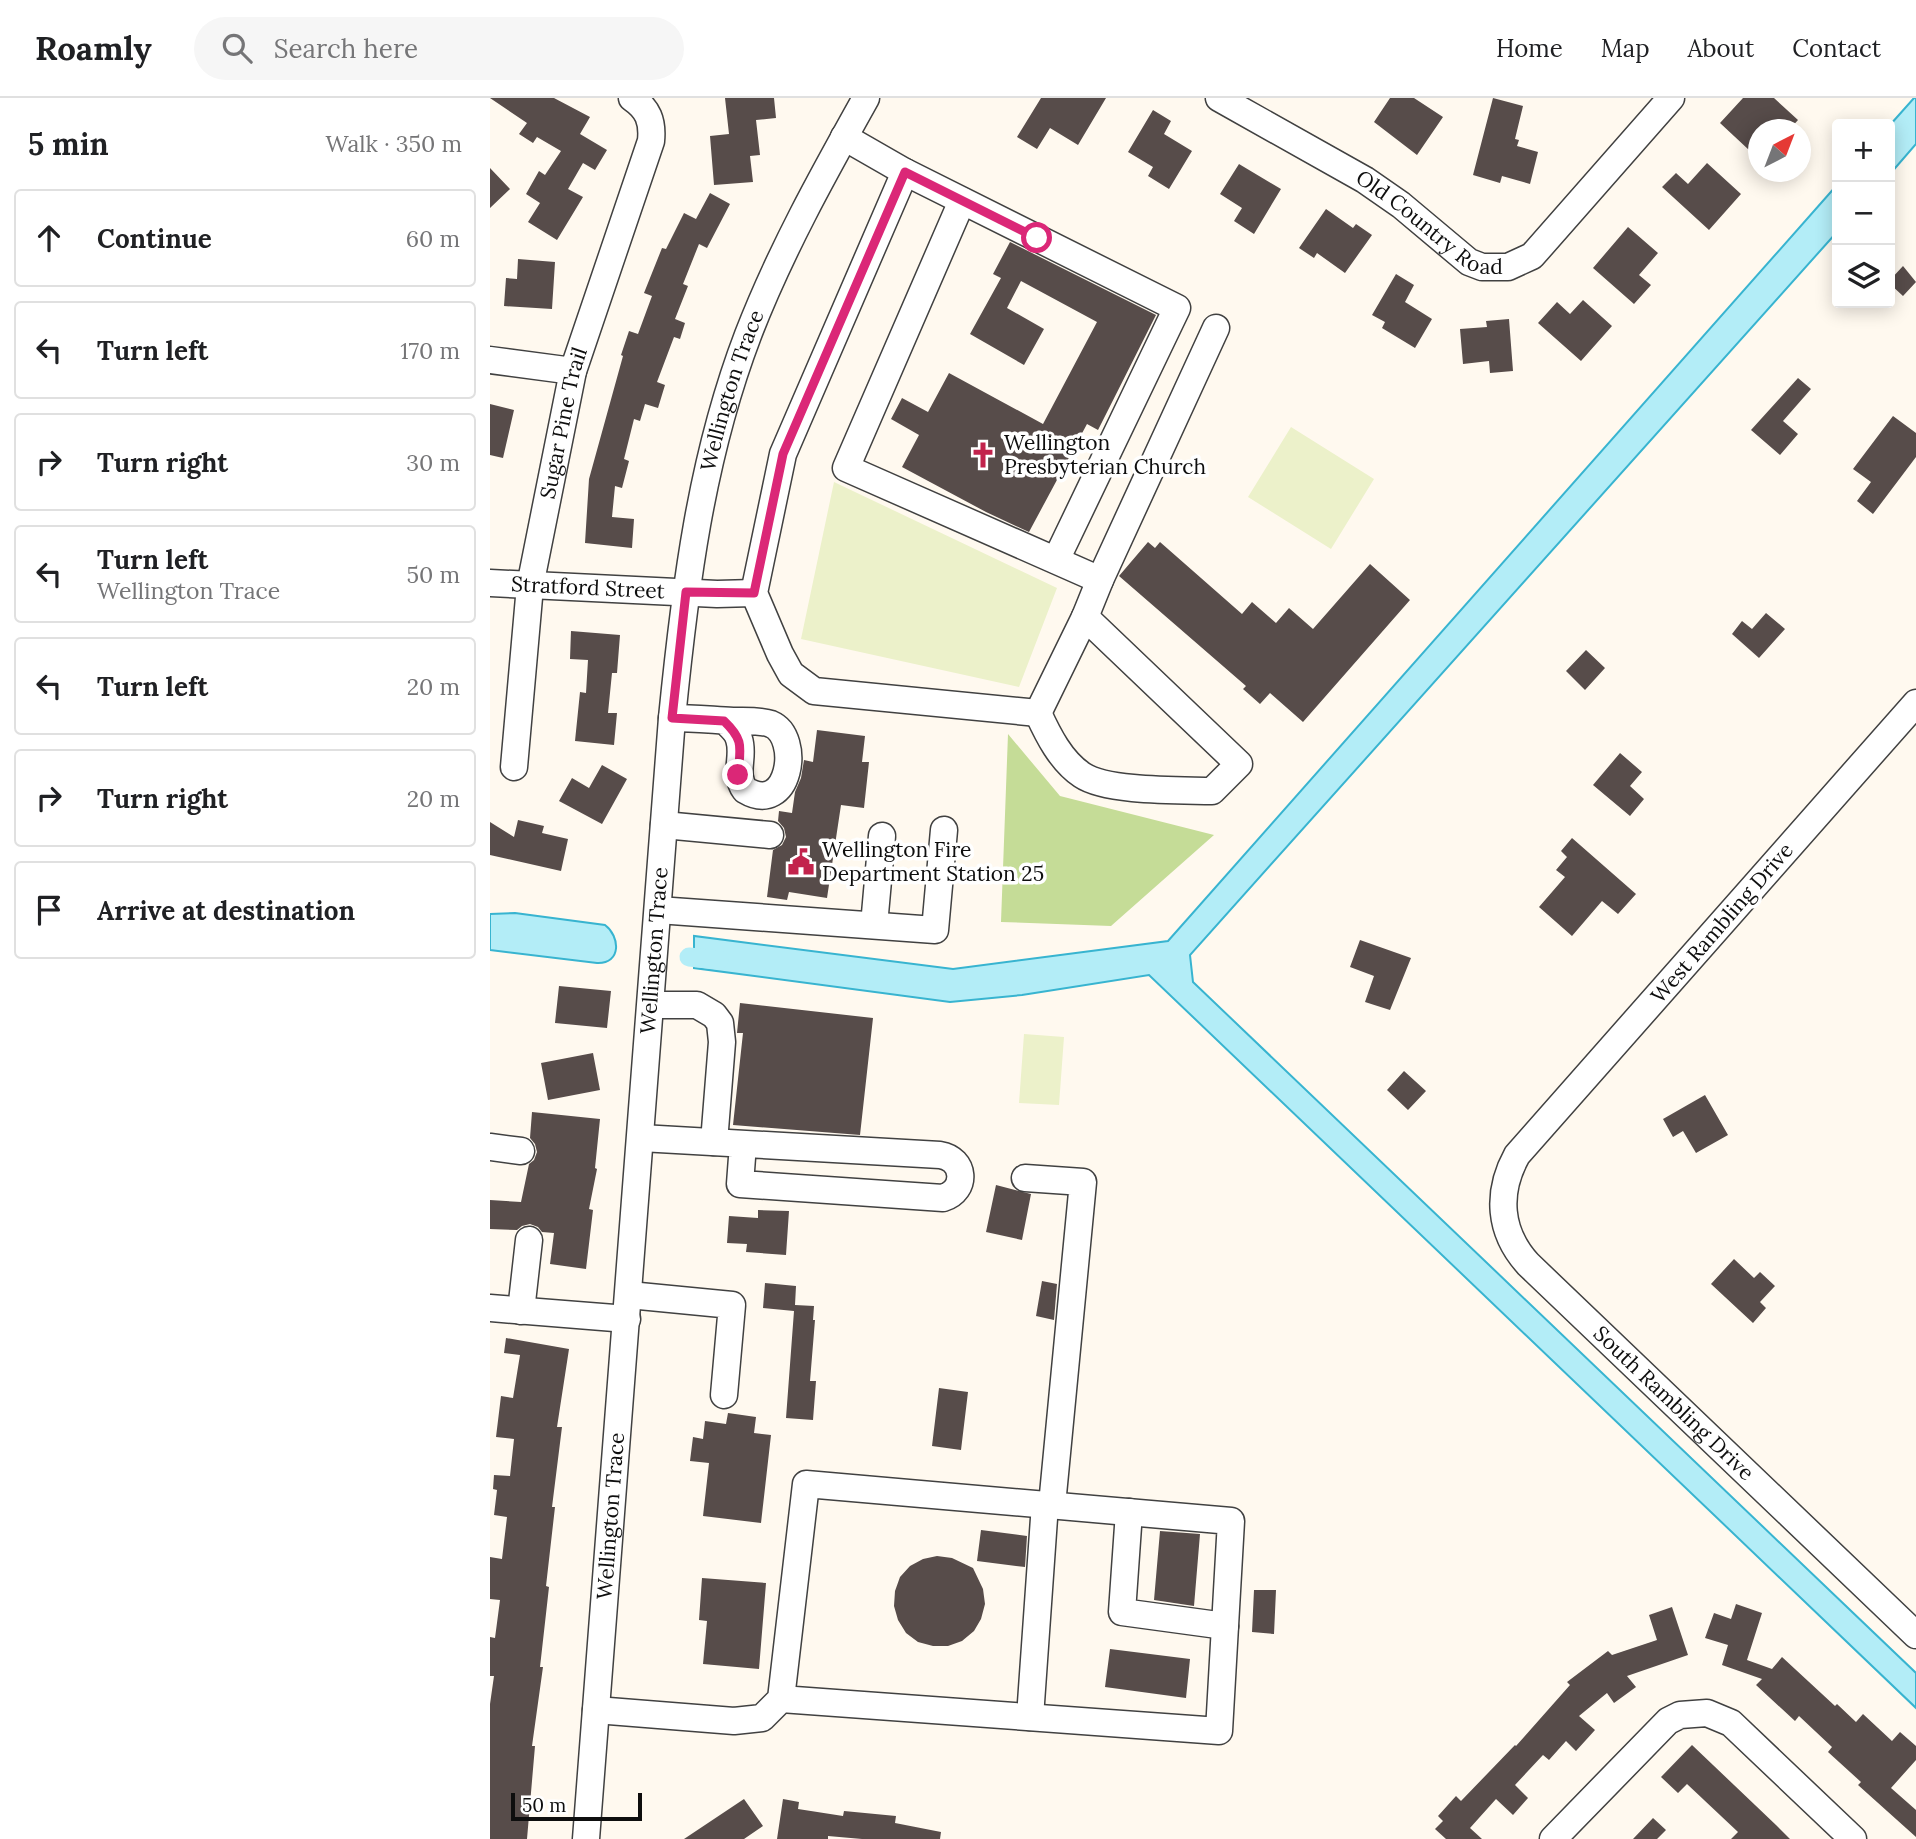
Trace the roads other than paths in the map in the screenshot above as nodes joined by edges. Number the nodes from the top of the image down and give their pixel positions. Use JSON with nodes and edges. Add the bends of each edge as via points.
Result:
{"nodes":[{"id":1,"x":632,"y":98,"type":"edge"},
{"id":2,"x":866,"y":98,"type":"edge"},
{"id":3,"x":1219,"y":98,"type":"edge"},
{"id":4,"x":1671,"y":98,"type":"edge"},
{"id":5,"x":844,"y":137,"type":"junction"},
{"id":6,"x":905,"y":172,"type":"junction"},
{"id":7,"x":962,"y":201,"type":"junction"},
{"id":8,"x":1216,"y":328,"type":"dead end"},
{"id":9,"x":490,"y":360,"type":"edge"},
{"id":10,"x":573,"y":371,"type":"junction"},
{"id":11,"x":1056,"y":560,"type":"junction"},
{"id":12,"x":1100,"y":580,"type":"junction"},
{"id":13,"x":490,"y":583,"type":"edge"},
{"id":14,"x":530,"y":586,"type":"junction"},
{"id":15,"x":686,"y":592,"type":"junction"},
{"id":16,"x":754,"y":593,"type":"junction"},
{"id":17,"x":1085,"y":617,"type":"junction"},
{"id":18,"x":1916,"y":703,"type":"edge"},
{"id":19,"x":1038,"y":713,"type":"junction"},
{"id":20,"x":672,"y":718,"type":"junction"},
{"id":21,"x":724,"y":721,"type":"dead end"},
{"id":22,"x":514,"y":767,"type":"dead end"},
{"id":23,"x":664,"y":825,"type":"junction"},
{"id":24,"x":944,"y":831,"type":"dead end"},
{"id":25,"x":770,"y":835,"type":"dead end"},
{"id":26,"x":882,"y":836,"type":"dead end"},
{"id":27,"x":658,"y":910,"type":"junction"},
{"id":28,"x":874,"y":926,"type":"junction"},
{"id":29,"x":651,"y":1005,"type":"junction"},
{"id":30,"x":641,"y":1138,"type":"junction"},
{"id":31,"x":714,"y":1142,"type":"junction"},
{"id":32,"x":1528,"y":1143,"type":"joint"},
{"id":33,"x":743,"y":1144,"type":"junction"},
{"id":34,"x":490,"y":1147,"type":"edge"},
{"id":35,"x":521,"y":1151,"type":"dead end"},
{"id":36,"x":1025,"y":1178,"type":"dead end"},
{"id":37,"x":529,"y":1240,"type":"dead end"},
{"id":38,"x":628,"y":1307,"type":"junction"},
{"id":39,"x":490,"y":1308,"type":"edge"},
{"id":40,"x":521,"y":1311,"type":"junction"},
{"id":41,"x":724,"y":1395,"type":"dead end"},
{"id":42,"x":1049,"y":1505,"type":"junction"},
{"id":43,"x":1129,"y":1512,"type":"junction"},
{"id":44,"x":1225,"y":1626,"type":"junction"},
{"id":45,"x":1916,"y":1635,"type":"edge"},
{"id":46,"x":781,"y":1699,"type":"junction"},
{"id":47,"x":596,"y":1710,"type":"junction"},
{"id":48,"x":1030,"y":1717,"type":"junction"},
{"id":49,"x":586,"y":1839,"type":"edge"},
{"id":50,"x":1553,"y":1839,"type":"edge"},
{"id":51,"x":1853,"y":1839,"type":"edge"}],
"edges":[{"from":1,"to":10,"type":"street","name":"Sugar Pine Trail","via":[[650,117],[651,141]]},
{"from":2,"to":5,"type":"street","name":"Wellington Trace"},
{"from":3,"to":4,"type":"street","name":"Old Country Road","via":[[1365,180],[1469,262],[1495,269],[1532,256]]},
{"from":5,"to":6,"type":"street"},
{"from":5,"to":15,"type":"street","name":"Wellington Trace","via":[[802,213],[747,336],[708,465]]},
{"from":6,"to":7,"type":"street"},
{"from":6,"to":16,"type":"street","via":[[783,454]]},
{"from":7,"to":11,"type":"street","via":[[1177,308]]},
{"from":7,"to":11,"type":"street","via":[[846,468]]},
{"from":8,"to":12,"type":"street"},
{"from":9,"to":10,"type":"street"},
{"from":10,"to":14,"type":"street","name":"Sugar Pine Trail"},
{"from":11,"to":12,"type":"street"},
{"from":12,"to":17,"type":"street"},
{"from":13,"to":14,"type":"street","name":"Stratford Street"},
{"from":14,"to":15,"type":"street","name":"Stratford Street"},
{"from":14,"to":22,"type":"street","name":"Sugar Pine Trail"},
{"from":15,"to":16,"type":"street","name":"Stratford Street"},
{"from":15,"to":20,"type":"street","name":"Wellington Trace"},
{"from":16,"to":19,"type":"street","via":[[791,674],[814,691]]},
{"from":17,"to":19,"type":"street"},
{"from":17,"to":19,"type":"street","via":[[1239,764],[1212,791],[1120,788],[1083,776],[1051,741]]},
{"from":18,"to":32,"type":"street","name":"West Rambling Drive"},
{"from":20,"to":21,"type":"street"},
{"from":20,"to":23,"type":"street","name":"Wellington Trace"},
{"from":23,"to":25,"type":"street"},
{"from":23,"to":27,"type":"street","name":"Wellington Trace"},
{"from":24,"to":28,"type":"street","via":[[935,930]]},
{"from":26,"to":28,"type":"street"},
{"from":27,"to":28,"type":"street"},
{"from":27,"to":29,"type":"street","name":"Wellington Trace"},
{"from":29,"to":30,"type":"street","name":"Wellington Trace"},
{"from":29,"to":31,"type":"street","via":[[697,1005],[720,1023]]},
{"from":30,"to":31,"type":"street"},
{"from":30,"to":38,"type":"street","name":"Wellington Trace"},
{"from":31,"to":33,"type":"street"},
{"from":32,"to":45,"type":"street","name":"South Rambling Drive","via":[[1510,1167],[1503,1189],[1507,1231],[1520,1255]]},
{"from":33,"to":33,"type":"street","via":[[940,1155],[953,1159],[961,1178],[956,1191],[943,1198],[740,1184]]},
{"from":34,"to":35,"type":"street"},
{"from":36,"to":42,"type":"street","via":[[1083,1182]]},
{"from":37,"to":40,"type":"street"},
{"from":38,"to":40,"type":"street"},
{"from":38,"to":41,"type":"street","via":[[732,1305]]},
{"from":38,"to":47,"type":"street","name":"Wellington Trace"},
{"from":39,"to":40,"type":"street"},
{"from":42,"to":43,"type":"street"},
{"from":42,"to":46,"type":"street","via":[[806,1484]]},
{"from":42,"to":48,"type":"street"},
{"from":43,"to":44,"type":"street","via":[[1122,1612]]},
{"from":43,"to":44,"type":"street","via":[[1231,1521]]},
{"from":44,"to":48,"type":"street","via":[[1219,1731]]},
{"from":46,"to":47,"type":"street","via":[[762,1718],[734,1721]]},
{"from":46,"to":48,"type":"street"},
{"from":47,"to":49,"type":"street","name":"Wellington Trace"},
{"from":50,"to":51,"type":"street","via":[[1658,1729],[1693,1712],[1731,1723]]}]}
